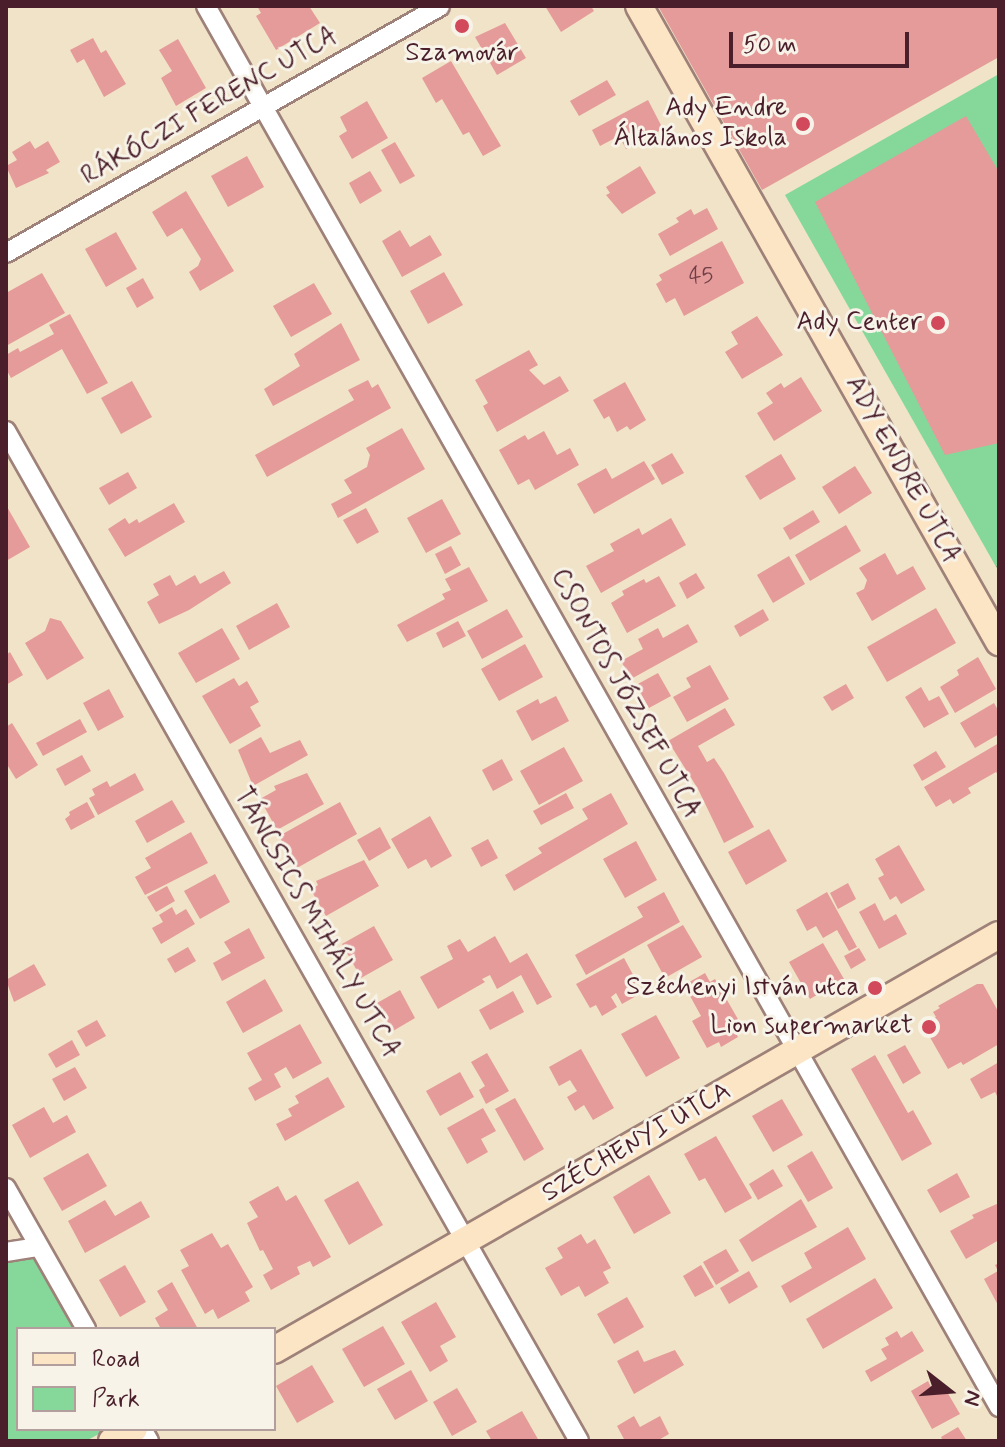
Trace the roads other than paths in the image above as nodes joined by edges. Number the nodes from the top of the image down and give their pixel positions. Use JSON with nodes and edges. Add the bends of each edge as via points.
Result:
{"nodes":[{"id":1,"x":206,"y":6,"type":"edge"},
{"id":2,"x":440,"y":6,"type":"edge"},
{"id":3,"x":639,"y":6,"type":"edge"},
{"id":4,"x":264,"y":107,"type":"junction"},
{"id":5,"x":6,"y":253,"type":"edge"},
{"id":6,"x":6,"y":431,"type":"edge"},
{"id":7,"x":999,"y":642,"type":"edge"},
{"id":8,"x":999,"y":935,"type":"edge"},
{"id":9,"x":797,"y":1052,"type":"junction"},
{"id":10,"x":6,"y":1188,"type":"edge"},
{"id":11,"x":466,"y":1241,"type":"junction"},
{"id":12,"x":39,"y":1247,"type":"junction"},
{"id":13,"x":6,"y":1252,"type":"edge"},
{"id":14,"x":85,"y":1327,"type":"edge"},
{"id":15,"x":276,"y":1349,"type":"edge"},
{"id":16,"x":999,"y":1407,"type":"edge"},
{"id":17,"x":130,"y":1431,"type":"edge"},
{"id":18,"x":112,"y":1441,"type":"edge"},
{"id":19,"x":579,"y":1441,"type":"edge"}],
"edges":[{"from":1,"to":4,"type":"street","name":"CSONTOS JÓZSEF UTCA"},
{"from":2,"to":4,"type":"street","name":"RÁKÓCZI FERENC UTCA"},
{"from":3,"to":7,"type":"street","name":"ADY ENDRE UTCA"},
{"from":4,"to":5,"type":"street","name":"RÁKÓCZI FERENC UTCA"},
{"from":4,"to":9,"type":"street","name":"CSONTOS JÓZSEF UTCA"},
{"from":6,"to":11,"type":"street","name":"TÁNCSICS MIHÁLY UTCA"},
{"from":8,"to":9,"type":"street","name":"SZÉCHENYI UTCA"},
{"from":9,"to":11,"type":"street","name":"SZÉCHENYI UTCA"},
{"from":9,"to":16,"type":"street","name":"CSONTOS JÓZSEF UTCA"},
{"from":10,"to":12,"type":"street"},
{"from":11,"to":15,"type":"street","name":"SZÉCHENYI UTCA"},
{"from":11,"to":19,"type":"street","name":"TÁNCSICS MIHÁLY UTCA"},
{"from":12,"to":13,"type":"street"},
{"from":12,"to":14,"type":"street"},
{"from":17,"to":18,"type":"street"}]}
